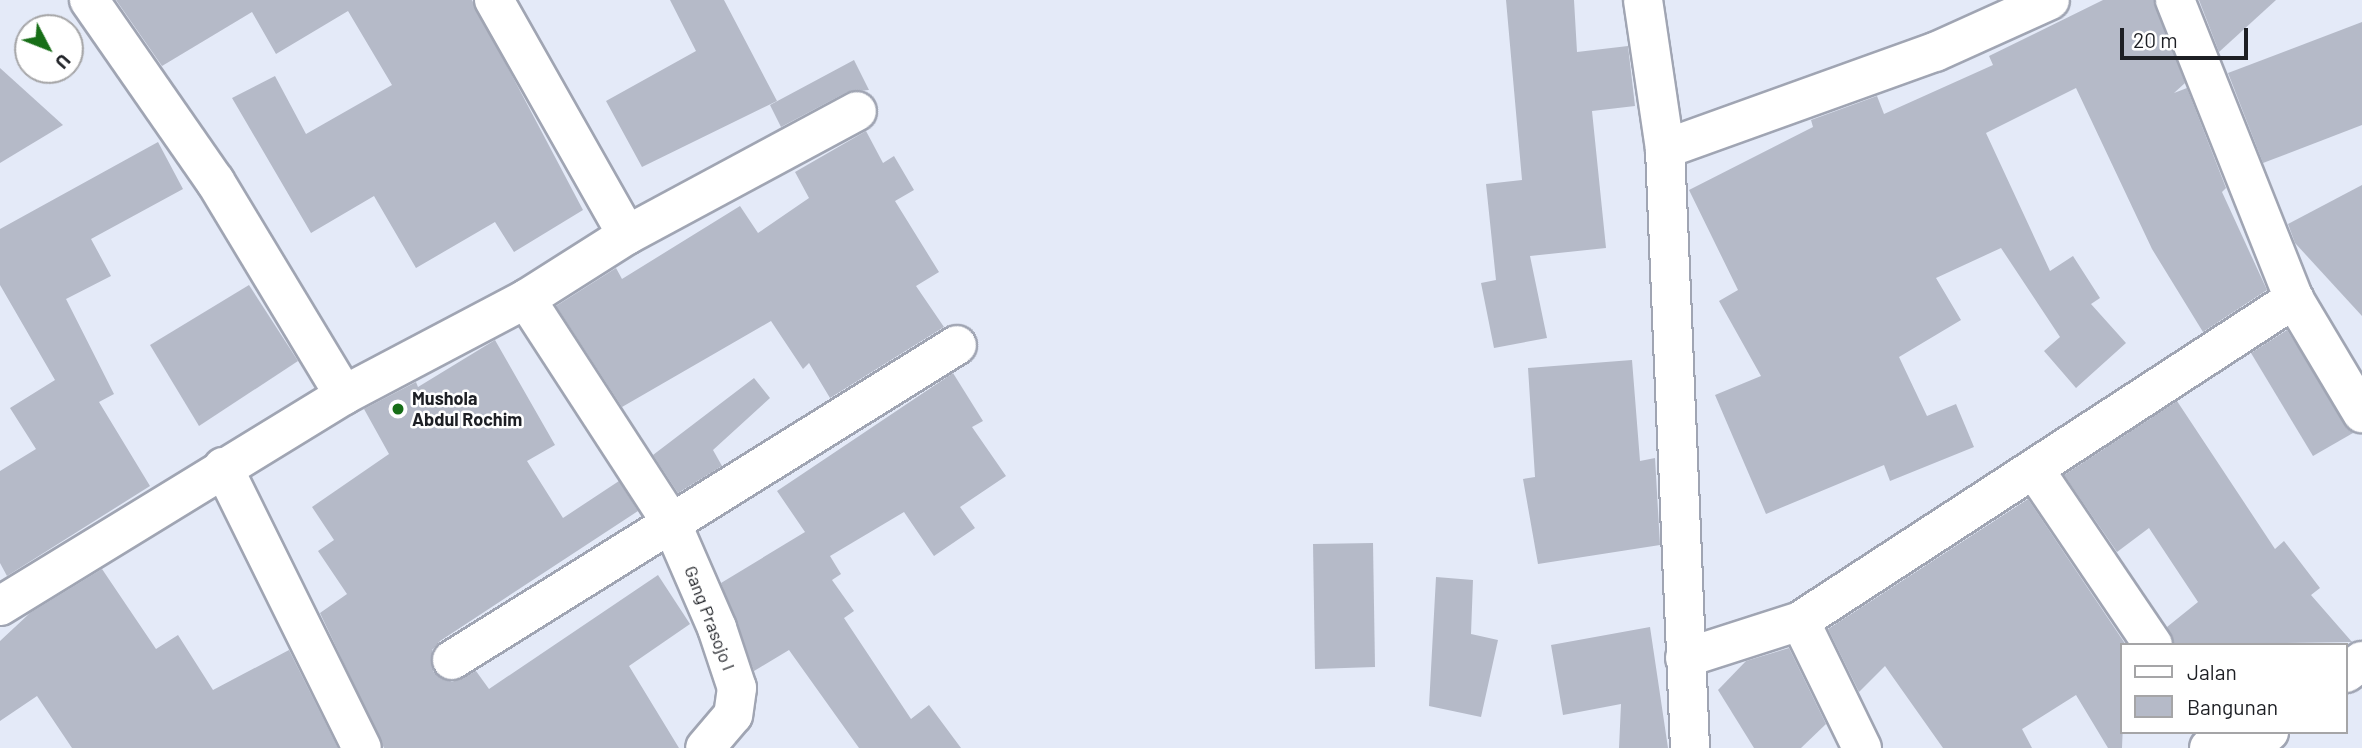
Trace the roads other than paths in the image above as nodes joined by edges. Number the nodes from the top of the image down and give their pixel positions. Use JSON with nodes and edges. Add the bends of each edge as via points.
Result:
{"nodes":[{"id":1,"x":89,"y":0,"type":"edge"},
{"id":2,"x":495,"y":0,"type":"edge"},
{"id":3,"x":1643,"y":0,"type":"edge"},
{"id":4,"x":2050,"y":0,"type":"edge"},
{"id":5,"x":2175,"y":0,"type":"edge"},
{"id":6,"x":857,"y":111,"type":"dead end"},
{"id":7,"x":1665,"y":149,"type":"junction"},
{"id":8,"x":627,"y":235,"type":"junction"},
{"id":9,"x":526,"y":299,"type":"junction"},
{"id":10,"x":2294,"y":299,"type":"junction"},
{"id":11,"x":957,"y":345,"type":"dead end"},
{"id":12,"x":344,"y":395,"type":"junction"},
{"id":13,"x":2362,"y":413,"type":"edge"},
{"id":14,"x":223,"y":467,"type":"junction"},
{"id":15,"x":2034,"y":468,"type":"junction"},
{"id":16,"x":671,"y":522,"type":"junction"},
{"id":17,"x":0,"y":606,"type":"edge"},
{"id":18,"x":1800,"y":621,"type":"junction"},
{"id":19,"x":2152,"y":643,"type":"edge"},
{"id":20,"x":1685,"y":658,"type":"junction"},
{"id":21,"x":452,"y":660,"type":"dead end"},
{"id":22,"x":362,"y":748,"type":"edge"},
{"id":23,"x":705,"y":748,"type":"edge"},
{"id":24,"x":1690,"y":748,"type":"edge"},
{"id":25,"x":1861,"y":748,"type":"edge"}],
"edges":[{"from":1,"to":12,"type":"street","via":[[208,169]]},
{"from":2,"to":8,"type":"street"},
{"from":3,"to":7,"type":"street"},
{"from":4,"to":7,"type":"street","via":[[1935,52]]},
{"from":5,"to":10,"type":"street"},
{"from":6,"to":8,"type":"street"},
{"from":7,"to":20,"type":"street"},
{"from":8,"to":9,"type":"street"},
{"from":9,"to":12,"type":"street"},
{"from":9,"to":16,"type":"street","name":"Gang Prasojo I"},
{"from":10,"to":13,"type":"street"},
{"from":10,"to":15,"type":"street"},
{"from":11,"to":16,"type":"street"},
{"from":12,"to":14,"type":"street"},
{"from":14,"to":17,"type":"street"},
{"from":14,"to":22,"type":"street"},
{"from":15,"to":18,"type":"street"},
{"from":15,"to":19,"type":"street"},
{"from":16,"to":21,"type":"street"},
{"from":16,"to":23,"type":"street","name":"Gang Prasojo I","via":[[737,688],[733,715]]},
{"from":18,"to":20,"type":"street"},
{"from":18,"to":25,"type":"street"},
{"from":20,"to":24,"type":"street"}]}
